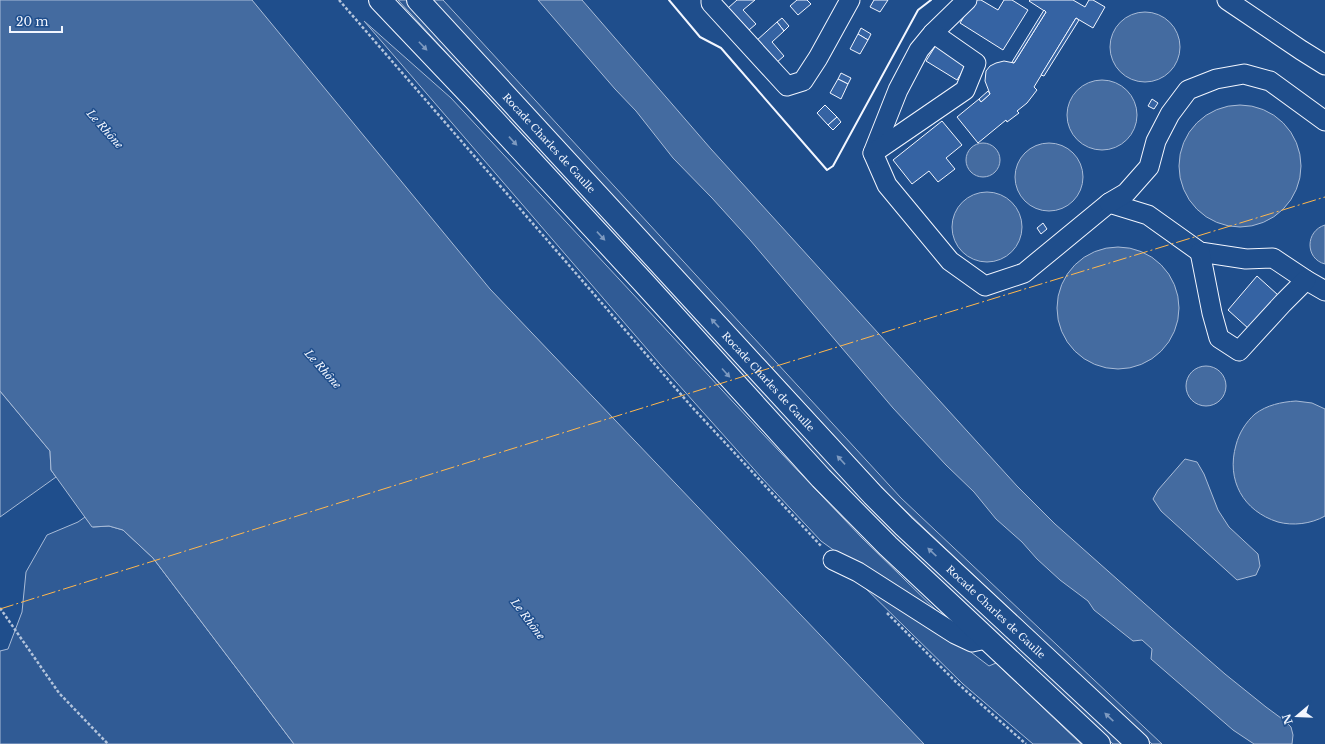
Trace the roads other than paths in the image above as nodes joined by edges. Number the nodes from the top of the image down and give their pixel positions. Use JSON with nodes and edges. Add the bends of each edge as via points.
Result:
{"nodes":[{"id":1,"x":380,"y":0,"type":"edge"},
{"id":2,"x":418,"y":0,"type":"edge"},
{"id":3,"x":711,"y":0,"type":"edge"},
{"id":4,"x":850,"y":0,"type":"edge"},
{"id":5,"x":967,"y":0,"type":"edge"},
{"id":6,"x":1227,"y":0,"type":"edge"},
{"id":7,"x":933,"y":33,"type":"junction"},
{"id":8,"x":1325,"y":64,"type":"edge"},
{"id":9,"x":1325,"y":121,"type":"edge"},
{"id":10,"x":872,"y":153,"type":"junction"},
{"id":11,"x":1109,"y":203,"type":"junction"},
{"id":12,"x":1200,"y":252,"type":"junction"},
{"id":13,"x":1318,"y":285,"type":"edge"},
{"id":14,"x":834,"y":560,"type":"road end"},
{"id":15,"x":986,"y":639,"type":"junction"},
{"id":16,"x":1099,"y":744,"type":"edge"},
{"id":17,"x":1138,"y":744,"type":"edge"}],
"edges":[{"from":1,"to":15,"type":"main road","one_way":true,"via":[[634,272],[821,478]]},
{"from":17,"to":2,"type":"main road","name":"Rocade Charles de Gaulle","one_way":true,"via":[[873,495]]},
{"from":3,"to":4,"type":"lane","via":[[711,4],[787,86],[803,81]]},
{"from":5,"to":7,"type":"lane"},
{"from":6,"to":8,"type":"lane"},
{"from":7,"to":10,"type":"lane","via":[[919,50],[898,90]]},
{"from":7,"to":10,"type":"lane","via":[[976,63],[965,90]]},
{"from":9,"to":11,"type":"lane","via":[[1270,80],[1244,74],[1216,79],[1188,90],[1170,114],[1156,141],[1149,167],[1126,193]]},
{"from":10,"to":11,"type":"lane","via":[[887,186],[950,261],[985,286],[1024,273]]},
{"from":11,"to":12,"type":"lane","via":[[1148,215]]},
{"from":12,"to":13,"type":"lane","via":[[1246,258],[1273,258]]},
{"from":12,"to":13,"type":"lane","via":[[1219,338],[1240,351],[1283,302]]},
{"from":14,"to":15,"type":"lane","via":[[858,572],[956,634],[972,642]]},
{"from":15,"to":16,"type":"main road"}]}
